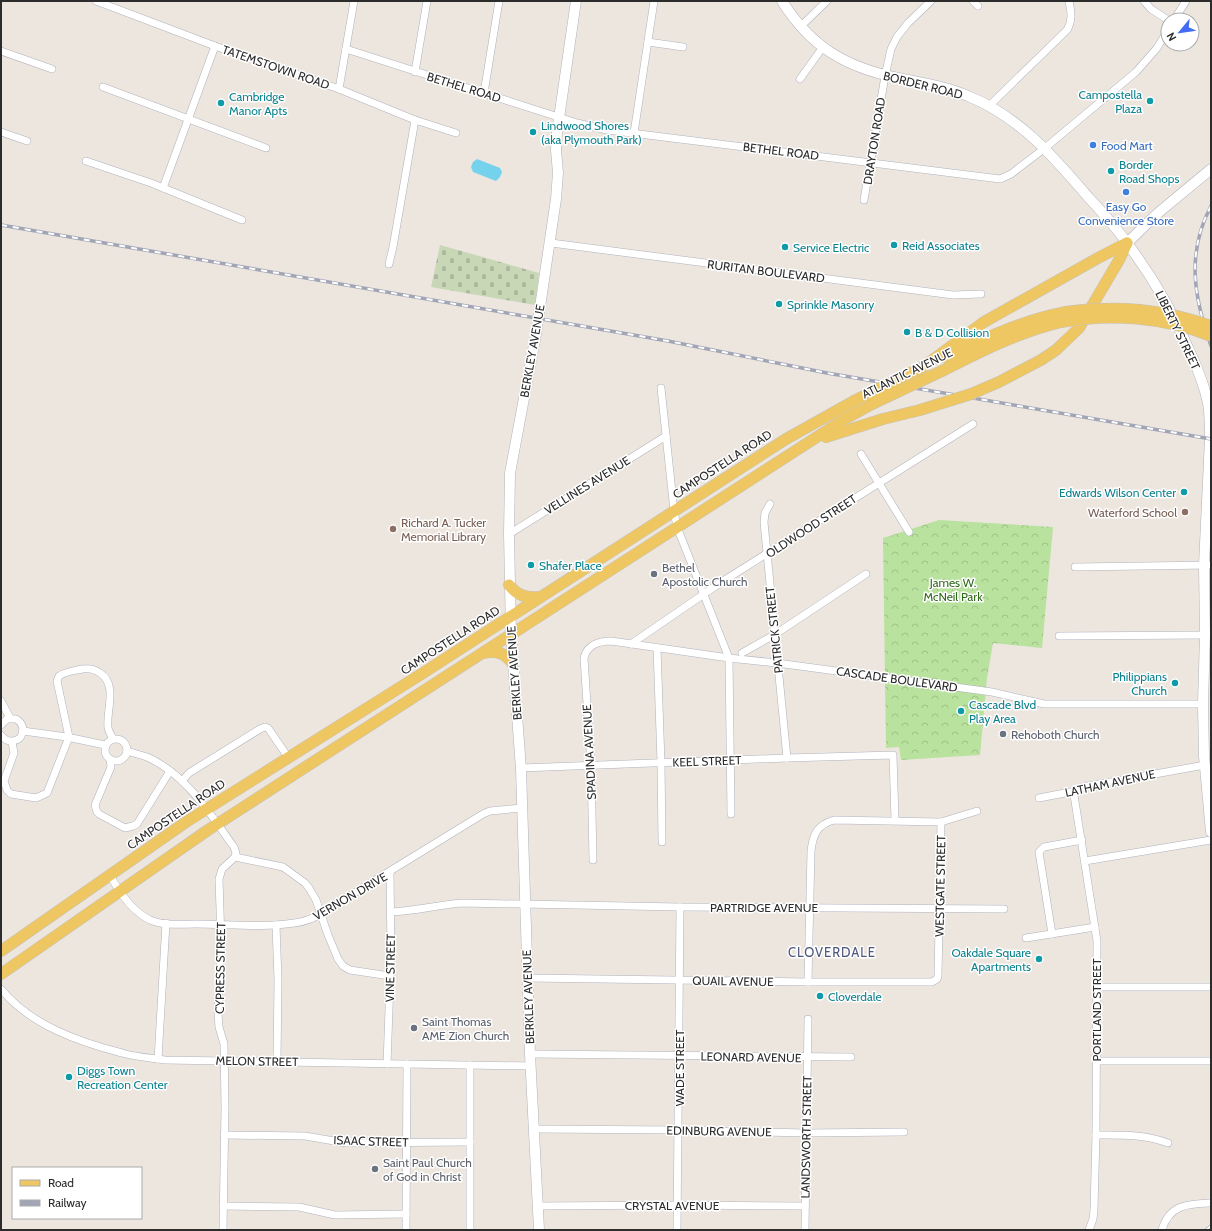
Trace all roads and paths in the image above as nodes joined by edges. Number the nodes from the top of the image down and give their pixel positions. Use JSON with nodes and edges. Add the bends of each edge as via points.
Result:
{"nodes":[{"id":1,"x":96,"y":1,"type":"edge"},
{"id":2,"x":354,"y":1,"type":"edge"},
{"id":3,"x":427,"y":1,"type":"edge"},
{"id":4,"x":499,"y":1,"type":"edge"},
{"id":5,"x":576,"y":1,"type":"edge"},
{"id":6,"x":654,"y":1,"type":"edge"},
{"id":7,"x":782,"y":1,"type":"edge"},
{"id":8,"x":827,"y":1,"type":"edge"},
{"id":9,"x":931,"y":1,"type":"edge"},
{"id":10,"x":1069,"y":1,"type":"edge"},
{"id":11,"x":1144,"y":1,"type":"edge"},
{"id":12,"x":1186,"y":1,"type":"edge"},
{"id":13,"x":1179,"y":12,"type":"edge"},
{"id":14,"x":1160,"y":15,"type":"edge"},
{"id":15,"x":800,"y":27,"type":"junction"},
{"id":16,"x":648,"y":42,"type":"junction"},
{"id":17,"x":1160,"y":43,"type":"edge"},
{"id":18,"x":216,"y":46,"type":"junction"},
{"id":19,"x":683,"y":47,"type":"dead end"},
{"id":20,"x":822,"y":47,"type":"junction"},
{"id":21,"x":346,"y":49,"type":"junction"},
{"id":22,"x":1,"y":51,"type":"edge"},
{"id":23,"x":52,"y":69,"type":"dead end"},
{"id":24,"x":415,"y":72,"type":"junction"},
{"id":25,"x":885,"y":76,"type":"junction"},
{"id":26,"x":800,"y":79,"type":"dead end"},
{"id":27,"x":103,"y":88,"type":"dead end"},
{"id":28,"x":339,"y":90,"type":"junction"},
{"id":29,"x":484,"y":93,"type":"junction"},
{"id":30,"x":989,"y":106,"type":"junction"},
{"id":31,"x":559,"y":117,"type":"junction"},
{"id":32,"x":189,"y":119,"type":"junction"},
{"id":33,"x":415,"y":120,"type":"junction"},
{"id":34,"x":1,"y":132,"type":"edge"},
{"id":35,"x":456,"y":133,"type":"dead end"},
{"id":36,"x":634,"y":133,"type":"junction"},
{"id":37,"x":27,"y":141,"type":"dead end"},
{"id":38,"x":266,"y":148,"type":"dead end"},
{"id":39,"x":1045,"y":148,"type":"junction"},
{"id":40,"x":86,"y":161,"type":"dead end"},
{"id":41,"x":870,"y":163,"type":"junction"},
{"id":42,"x":1211,"y":170,"type":"edge"},
{"id":43,"x":163,"y":188,"type":"junction"},
{"id":44,"x":864,"y":200,"type":"dead end"},
{"id":45,"x":242,"y":220,"type":"dead end"},
{"id":46,"x":550,"y":243,"type":"junction"},
{"id":47,"x":1127,"y":243,"type":"junction"},
{"id":48,"x":389,"y":264,"type":"dead end"},
{"id":49,"x":981,"y":294,"type":"dead end"},
{"id":50,"x":1211,"y":326,"type":"edge"},
{"id":51,"x":1211,"y":336,"type":"edge"},
{"id":52,"x":923,"y":367,"type":"junction"},
{"id":53,"x":661,"y":388,"type":"dead end"},
{"id":54,"x":973,"y":424,"type":"dead end"},
{"id":55,"x":666,"y":436,"type":"junction"},
{"id":56,"x":806,"y":444,"type":"junction"},
{"id":57,"x":861,"y":454,"type":"dead end"},
{"id":58,"x":879,"y":483,"type":"junction"},
{"id":59,"x":1209,"y":489,"type":"edge"},
{"id":60,"x":770,"y":504,"type":"dead end"},
{"id":61,"x":674,"y":511,"type":"junction"},
{"id":62,"x":677,"y":527,"type":"junction"},
{"id":63,"x":909,"y":532,"type":"dead end"},
{"id":64,"x":508,"y":534,"type":"junction"},
{"id":65,"x":766,"y":555,"type":"junction"},
{"id":66,"x":1208,"y":565,"type":"edge"},
{"id":67,"x":1075,"y":567,"type":"dead end"},
{"id":68,"x":866,"y":574,"type":"dead end"},
{"id":69,"x":509,"y":585,"type":"junction"},
{"id":70,"x":705,"y":595,"type":"junction"},
{"id":71,"x":540,"y":597,"type":"junction"},
{"id":72,"x":510,"y":616,"type":"junction"},
{"id":73,"x":511,"y":634,"type":"junction"},
{"id":74,"x":774,"y":635,"type":"junction"},
{"id":75,"x":1205,"y":635,"type":"junction"},
{"id":76,"x":1059,"y":636,"type":"dead end"},
{"id":77,"x":631,"y":644,"type":"junction"},
{"id":78,"x":591,"y":646,"type":"joint"},
{"id":79,"x":657,"y":648,"type":"junction"},
{"id":80,"x":481,"y":653,"type":"junction"},
{"id":81,"x":742,"y":653,"type":"dead end"},
{"id":82,"x":729,"y":658,"type":"junction"},
{"id":83,"x":777,"y":663,"type":"junction"},
{"id":84,"x":513,"y":664,"type":"junction"},
{"id":85,"x":1,"y":701,"type":"edge"},
{"id":86,"x":1203,"y":704,"type":"junction"},
{"id":87,"x":10,"y":718,"type":"junction"},
{"id":88,"x":1,"y":725,"type":"edge"},
{"id":89,"x":23,"y":731,"type":"junction"},
{"id":90,"x":1,"y":734,"type":"edge"},
{"id":91,"x":69,"y":737,"type":"junction"},
{"id":92,"x":113,"y":739,"type":"junction"},
{"id":93,"x":12,"y":742,"type":"junction"},
{"id":94,"x":105,"y":745,"type":"junction"},
{"id":95,"x":127,"y":751,"type":"junction"},
{"id":96,"x":288,"y":757,"type":"junction"},
{"id":97,"x":1207,"y":757,"type":"edge"},
{"id":98,"x":786,"y":758,"type":"junction"},
{"id":99,"x":110,"y":759,"type":"junction"},
{"id":100,"x":731,"y":759,"type":"junction"},
{"id":101,"x":661,"y":762,"type":"junction"},
{"id":102,"x":591,"y":765,"type":"junction"},
{"id":103,"x":521,"y":768,"type":"junction"},
{"id":104,"x":170,"y":771,"type":"junction"},
{"id":105,"x":182,"y":781,"type":"junction"},
{"id":106,"x":1075,"y":791,"type":"junction"},
{"id":107,"x":1039,"y":798,"type":"dead end"},
{"id":108,"x":522,"y":808,"type":"junction"},
{"id":109,"x":207,"y":809,"type":"junction"},
{"id":110,"x":977,"y":811,"type":"dead end"},
{"id":111,"x":731,"y":814,"type":"dead end"},
{"id":112,"x":895,"y":820,"type":"junction"},
{"id":113,"x":940,"y":822,"type":"junction"},
{"id":114,"x":218,"y":824,"type":"junction"},
{"id":115,"x":1211,"y":832,"type":"edge"},
{"id":116,"x":1082,"y":840,"type":"junction"},
{"id":117,"x":1211,"y":840,"type":"edge"},
{"id":118,"x":662,"y":842,"type":"dead end"},
{"id":119,"x":235,"y":857,"type":"junction"},
{"id":120,"x":593,"y":860,"type":"dead end"},
{"id":121,"x":1085,"y":861,"type":"junction"},
{"id":122,"x":390,"y":872,"type":"junction"},
{"id":123,"x":110,"y":875,"type":"junction"},
{"id":124,"x":120,"y":891,"type":"junction"},
{"id":125,"x":525,"y":904,"type":"junction"},
{"id":126,"x":680,"y":907,"type":"junction"},
{"id":127,"x":809,"y":908,"type":"junction"},
{"id":128,"x":940,"y":908,"type":"junction"},
{"id":129,"x":1004,"y":909,"type":"dead end"},
{"id":130,"x":391,"y":912,"type":"junction"},
{"id":131,"x":320,"y":914,"type":"junction"},
{"id":132,"x":166,"y":924,"type":"junction"},
{"id":133,"x":221,"y":924,"type":"junction"},
{"id":134,"x":276,"y":925,"type":"junction"},
{"id":135,"x":1095,"y":927,"type":"junction"},
{"id":136,"x":1052,"y":934,"type":"junction"},
{"id":137,"x":1026,"y":938,"type":"dead end"},
{"id":138,"x":1,"y":951,"type":"edge"},
{"id":139,"x":1,"y":974,"type":"edge"},
{"id":140,"x":390,"y":976,"type":"junction"},
{"id":141,"x":528,"y":978,"type":"junction"},
{"id":142,"x":937,"y":979,"type":"joint"},
{"id":143,"x":680,"y":980,"type":"junction"},
{"id":144,"x":808,"y":982,"type":"junction"},
{"id":145,"x":1096,"y":987,"type":"junction"},
{"id":146,"x":1211,"y":987,"type":"edge"},
{"id":147,"x":1,"y":989,"type":"edge"},
{"id":148,"x":808,"y":1019,"type":"dead end"},
{"id":149,"x":530,"y":1054,"type":"junction"},
{"id":150,"x":679,"y":1056,"type":"junction"},
{"id":151,"x":851,"y":1057,"type":"dead end"},
{"id":152,"x":807,"y":1058,"type":"junction"},
{"id":153,"x":158,"y":1059,"type":"junction"},
{"id":154,"x":224,"y":1061,"type":"junction"},
{"id":155,"x":1097,"y":1061,"type":"junction"},
{"id":156,"x":1211,"y":1061,"type":"edge"},
{"id":157,"x":277,"y":1062,"type":"junction"},
{"id":158,"x":387,"y":1064,"type":"junction"},
{"id":159,"x":407,"y":1064,"type":"junction"},
{"id":160,"x":470,"y":1065,"type":"junction"},
{"id":161,"x":531,"y":1066,"type":"junction"},
{"id":162,"x":534,"y":1129,"type":"junction"},
{"id":163,"x":679,"y":1130,"type":"junction"},
{"id":164,"x":904,"y":1132,"type":"dead end"},
{"id":165,"x":807,"y":1133,"type":"junction"},
{"id":166,"x":224,"y":1135,"type":"junction"},
{"id":167,"x":1096,"y":1135,"type":"junction"},
{"id":168,"x":406,"y":1142,"type":"junction"},
{"id":169,"x":470,"y":1142,"type":"junction"},
{"id":170,"x":1168,"y":1143,"type":"dead end"},
{"id":171,"x":1211,"y":1203,"type":"edge"},
{"id":172,"x":677,"y":1205,"type":"junction"},
{"id":173,"x":223,"y":1206,"type":"junction"},
{"id":174,"x":538,"y":1206,"type":"junction"},
{"id":175,"x":805,"y":1206,"type":"junction"},
{"id":176,"x":406,"y":1214,"type":"junction"},
{"id":177,"x":223,"y":1230,"type":"edge"},
{"id":178,"x":406,"y":1230,"type":"edge"},
{"id":179,"x":470,"y":1230,"type":"edge"},
{"id":180,"x":539,"y":1230,"type":"edge"},
{"id":181,"x":677,"y":1230,"type":"edge"},
{"id":182,"x":805,"y":1230,"type":"edge"},
{"id":183,"x":1089,"y":1230,"type":"edge"},
{"id":184,"x":1162,"y":1230,"type":"edge"}],
"edges":[{"from":1,"to":18,"type":"street","name":"TATEMSTOWN ROAD"},
{"from":2,"to":21,"type":"street"},
{"from":3,"to":24,"type":"street"},
{"from":4,"to":29,"type":"street"},
{"from":5,"to":31,"type":"street","name":"BERKLEY AVENUE"},
{"from":6,"to":16,"type":"street"},
{"from":7,"to":15,"type":"street","name":"BORDER ROAD"},
{"from":8,"to":15,"type":"street"},
{"from":9,"to":25,"type":"street","name":"DRAYTON ROAD","via":[[897,37]]},
{"from":10,"to":30,"type":"street","via":[[1071,23],[1067,30]]},
{"from":11,"to":14,"type":"street"},
{"from":12,"to":13,"type":"street"},
{"from":15,"to":20,"type":"street","name":"BORDER ROAD"},
{"from":16,"to":19,"type":"street"},
{"from":16,"to":36,"type":"street"},
{"from":17,"to":39,"type":"street","name":"BETHEL ROAD","via":[[1136,72]]},
{"from":18,"to":28,"type":"street","name":"TATEMSTOWN ROAD"},
{"from":18,"to":32,"type":"street"},
{"from":20,"to":25,"type":"street","name":"BORDER ROAD","via":[[854,66]]},
{"from":20,"to":26,"type":"street"},
{"from":21,"to":24,"type":"street","name":"BETHEL ROAD"},
{"from":21,"to":28,"type":"street"},
{"from":22,"to":23,"type":"street"},
{"from":24,"to":29,"type":"street","name":"BETHEL ROAD"},
{"from":25,"to":30,"type":"street","name":"BORDER ROAD","via":[[940,86]]},
{"from":25,"to":41,"type":"street","name":"DRAYTON ROAD"},
{"from":27,"to":32,"type":"street"},
{"from":28,"to":33,"type":"street","name":"TATEMSTOWN ROAD"},
{"from":29,"to":31,"type":"street","name":"BETHEL ROAD"},
{"from":30,"to":39,"type":"street","name":"BORDER ROAD","via":[[1015,122]]},
{"from":31,"to":36,"type":"street","name":"BETHEL ROAD","via":[[592,127]]},
{"from":31,"to":46,"type":"street","name":"BERKLEY AVENUE","via":[[556,150],[558,180]]},
{"from":32,"to":38,"type":"street"},
{"from":32,"to":43,"type":"street"},
{"from":33,"to":35,"type":"street","name":"TATEMSTOWN ROAD"},
{"from":33,"to":48,"type":"street"},
{"from":34,"to":37,"type":"street"},
{"from":36,"to":41,"type":"street","name":"BETHEL ROAD"},
{"from":39,"to":41,"type":"street","name":"BETHEL ROAD","via":[[1011,174],[1000,179]]},
{"from":39,"to":47,"type":"street","name":"BORDER ROAD"},
{"from":40,"to":43,"type":"street"},
{"from":41,"to":44,"type":"street","name":"DRAYTON ROAD"},
{"from":42,"to":47,"type":"street","via":[[1158,213]]},
{"from":43,"to":45,"type":"street"},
{"from":46,"to":49,"type":"street","name":"RURITAN BOULEVARD","via":[[953,295]]},
{"from":46,"to":64,"type":"street","name":"BERKLEY AVENUE","via":[[510,473]]},
{"from":47,"to":52,"type":"main road","via":[[996,315],[970,331]]},
{"from":47,"to":56,"type":"main road","bridge":true,"via":[[1079,328],[1041,360],[971,394],[854,427]]},
{"from":47,"to":59,"type":"street","name":"LIBERTY STREET","via":[[1169,307],[1200,376],[1210,420]]},
{"from":50,"to":52,"type":"main road","name":"ATLANTIC AVENUE","bridge":true,"via":[[1195,320],[1135,309],[1107,308],[1066,312],[1016,325]]},
{"from":51,"to":56,"type":"main road","name":"ATLANTIC AVENUE","bridge":true,"via":[[1183,327],[1140,319],[1076,319],[1037,328],[980,351],[872,404]]},
{"from":52,"to":61,"type":"main road","name":"CAMPOSTELLA ROAD","bridge":true,"via":[[854,401],[786,439]]},
{"from":53,"to":55,"type":"street"},
{"from":54,"to":58,"type":"street","name":"OLDWOOD STREET"},
{"from":55,"to":61,"type":"street"},
{"from":55,"to":64,"type":"street","name":"VELLINES AVENUE"},
{"from":56,"to":62,"type":"main road"},
{"from":57,"to":58,"type":"street"},
{"from":58,"to":63,"type":"street"},
{"from":58,"to":65,"type":"street","name":"OLDWOOD STREET"},
{"from":59,"to":66,"type":"street","name":"LIBERTY STREET"},
{"from":60,"to":65,"type":"street","name":"PATRICK STREET","via":[[764,517]]},
{"from":61,"to":62,"type":"street"},
{"from":61,"to":71,"type":"main road","name":"CAMPOSTELLA ROAD"},
{"from":62,"to":70,"type":"street"},
{"from":62,"to":73,"type":"main road"},
{"from":64,"to":69,"type":"street","name":"BERKLEY AVENUE"},
{"from":65,"to":70,"type":"street","name":"OLDWOOD STREET"},
{"from":65,"to":74,"type":"street","name":"PATRICK STREET"},
{"from":66,"to":67,"type":"street"},
{"from":66,"to":75,"type":"street","name":"LIBERTY STREET"},
{"from":68,"to":74,"type":"street"},
{"from":69,"to":71,"type":"main road","via":[[521,596]]},
{"from":69,"to":72,"type":"street","name":"BERKLEY AVENUE"},
{"from":70,"to":77,"type":"street","name":"OLDWOOD STREET"},
{"from":70,"to":82,"type":"street"},
{"from":71,"to":72,"type":"main road","name":"CAMPOSTELLA ROAD"},
{"from":72,"to":73,"type":"street","name":"BERKLEY AVENUE"},
{"from":72,"to":96,"type":"main road","name":"CAMPOSTELLA ROAD"},
{"from":73,"to":80,"type":"main road"},
{"from":73,"to":84,"type":"street","name":"BERKLEY AVENUE"},
{"from":74,"to":81,"type":"street"},
{"from":74,"to":83,"type":"street","name":"PATRICK STREET"},
{"from":75,"to":76,"type":"street"},
{"from":75,"to":86,"type":"street","name":"LIBERTY STREET"},
{"from":77,"to":78,"type":"street","name":"CASCADE BOULEVARD","via":[[605,641]]},
{"from":77,"to":79,"type":"street","name":"CASCADE BOULEVARD"},
{"from":78,"to":102,"type":"street","name":"SPADINA AVENUE","via":[[586,653],[584,666]]},
{"from":79,"to":82,"type":"street","name":"CASCADE BOULEVARD"},
{"from":79,"to":101,"type":"street"},
{"from":80,"to":84,"type":"main road","via":[[500,652]]},
{"from":80,"to":114,"type":"main road"},
{"from":82,"to":83,"type":"street","name":"CASCADE BOULEVARD"},
{"from":82,"to":100,"type":"street"},
{"from":83,"to":86,"type":"street","name":"CASCADE BOULEVARD","via":[[992,692],[1044,704]]},
{"from":83,"to":98,"type":"street","name":"PATRICK STREET"},
{"from":84,"to":103,"type":"street","name":"BERKLEY AVENUE"},
{"from":85,"to":87,"type":"street"},
{"from":86,"to":97,"type":"street","name":"LIBERTY STREET"},
{"from":87,"to":88,"type":"street"},
{"from":87,"to":89,"type":"street","via":[[20,721]]},
{"from":89,"to":91,"type":"street"},
{"from":89,"to":93,"type":"street","via":[[20,738]]},
{"from":90,"to":93,"type":"street"},
{"from":91,"to":92,"type":"street","via":[[57,681],[63,673],[88,668],[99,672],[108,681],[108,725]]},
{"from":91,"to":93,"type":"street","via":[[49,791],[36,798],[11,794],[5,786],[4,781],[14,753]]},
{"from":91,"to":94,"type":"street"},
{"from":92,"to":94,"type":"street"},
{"from":92,"to":95,"type":"street","via":[[123,741]]},
{"from":94,"to":99,"type":"street","via":[[106,755]]},
{"from":95,"to":99,"type":"street","via":[[121,760]]},
{"from":95,"to":104,"type":"street","via":[[147,757]]},
{"from":96,"to":105,"type":"street","via":[[268,728],[260,728],[189,773]]},
{"from":96,"to":109,"type":"main road","name":"CAMPOSTELLA ROAD"},
{"from":97,"to":106,"type":"street","name":"LATHAM AVENUE"},
{"from":97,"to":115,"type":"street","name":"LIBERTY STREET"},
{"from":98,"to":100,"type":"street","name":"KEEL STREET"},
{"from":98,"to":112,"type":"street","name":"KEEL STREET","via":[[893,755]]},
{"from":99,"to":104,"type":"street","via":[[110,767],[95,808],[99,814],[125,828],[136,824]]},
{"from":100,"to":101,"type":"street","name":"KEEL STREET"},
{"from":100,"to":111,"type":"street"},
{"from":101,"to":102,"type":"street","name":"KEEL STREET"},
{"from":101,"to":118,"type":"street"},
{"from":102,"to":103,"type":"street","name":"KEEL STREET"},
{"from":102,"to":120,"type":"street","name":"SPADINA AVENUE"},
{"from":103,"to":108,"type":"street","name":"BERKLEY AVENUE"},
{"from":104,"to":105,"type":"street"},
{"from":105,"to":109,"type":"street"},
{"from":106,"to":107,"type":"street","name":"LATHAM AVENUE"},
{"from":106,"to":116,"type":"street","name":"PORTLAND STREET"},
{"from":108,"to":122,"type":"street","name":"VERNON DRIVE","via":[[482,814]]},
{"from":108,"to":125,"type":"street","name":"BERKLEY AVENUE"},
{"from":109,"to":114,"type":"street"},
{"from":109,"to":123,"type":"main road","name":"CAMPOSTELLA ROAD"},
{"from":110,"to":113,"type":"street"},
{"from":112,"to":113,"type":"street","name":"WESTGATE STREET"},
{"from":112,"to":127,"type":"street","name":"WESTGATE STREET","via":[[834,820],[818,829],[812,841]]},
{"from":113,"to":128,"type":"street","name":"WESTGATE STREET"},
{"from":114,"to":119,"type":"street","via":[[236,850]]},
{"from":114,"to":124,"type":"main road"},
{"from":116,"to":121,"type":"street","name":"PORTLAND STREET"},
{"from":116,"to":136,"type":"street","via":[[1044,847],[1039,852]]},
{"from":117,"to":121,"type":"street"},
{"from":119,"to":131,"type":"street","via":[[283,868],[309,888]]},
{"from":119,"to":133,"type":"street","name":"CYPRESS STREET","via":[[222,869],[219,878]]},
{"from":121,"to":135,"type":"street","name":"PORTLAND STREET"},
{"from":122,"to":130,"type":"street","name":"VINE STREET"},
{"from":122,"to":131,"type":"street","name":"VERNON DRIVE"},
{"from":123,"to":124,"type":"street","name":"VERNON DRIVE"},
{"from":123,"to":138,"type":"main road","name":"CAMPOSTELLA ROAD"},
{"from":124,"to":132,"type":"street","name":"VERNON DRIVE","via":[[138,912],[158,923]]},
{"from":124,"to":139,"type":"main road"},
{"from":125,"to":126,"type":"street","name":"PARTRIDGE AVENUE"},
{"from":125,"to":130,"type":"street","name":"PARTRIDGE AVENUE","via":[[457,904]]},
{"from":125,"to":141,"type":"street","name":"BERKLEY AVENUE"},
{"from":126,"to":127,"type":"street","name":"PARTRIDGE AVENUE"},
{"from":126,"to":143,"type":"street","name":"WADE STREET"},
{"from":127,"to":128,"type":"street","name":"PARTRIDGE AVENUE"},
{"from":127,"to":144,"type":"street"},
{"from":128,"to":129,"type":"street","name":"PARTRIDGE AVENUE"},
{"from":128,"to":142,"type":"street","name":"WESTGATE STREET"},
{"from":130,"to":140,"type":"street","name":"VINE STREET"},
{"from":131,"to":134,"type":"street","name":"VERNON DRIVE","via":[[301,922]]},
{"from":131,"to":140,"type":"street","via":[[343,966],[350,970]]},
{"from":132,"to":133,"type":"street","name":"VERNON DRIVE"},
{"from":132,"to":153,"type":"street"},
{"from":133,"to":134,"type":"street","name":"VERNON DRIVE"},
{"from":133,"to":154,"type":"street","name":"CYPRESS STREET","via":[[218,1014],[224,1044]]},
{"from":134,"to":157,"type":"street"},
{"from":135,"to":136,"type":"street"},
{"from":135,"to":145,"type":"street","name":"PORTLAND STREET"},
{"from":136,"to":137,"type":"street"},
{"from":140,"to":158,"type":"street","name":"VINE STREET"},
{"from":141,"to":143,"type":"street","name":"QUAIL AVENUE"},
{"from":141,"to":149,"type":"street","name":"BERKLEY AVENUE"},
{"from":142,"to":144,"type":"street","name":"QUAIL AVENUE","via":[[928,982]]},
{"from":143,"to":144,"type":"street","name":"QUAIL AVENUE"},
{"from":143,"to":150,"type":"street","name":"WADE STREET"},
{"from":145,"to":146,"type":"street"},
{"from":145,"to":155,"type":"street","name":"PORTLAND STREET"},
{"from":147,"to":153,"type":"street","name":"MELON STREET","via":[[10,1001],[23,1011],[74,1038],[123,1054]]},
{"from":148,"to":152,"type":"street","name":"LANDSWORTH STREET"},
{"from":149,"to":150,"type":"street","name":"LEONARD AVENUE"},
{"from":149,"to":161,"type":"street","name":"BERKLEY AVENUE"},
{"from":150,"to":152,"type":"street","name":"LEONARD AVENUE"},
{"from":150,"to":163,"type":"street","name":"WADE STREET"},
{"from":151,"to":152,"type":"street","name":"LEONARD AVENUE"},
{"from":152,"to":165,"type":"street","name":"LANDSWORTH STREET"},
{"from":153,"to":154,"type":"street","name":"MELON STREET"},
{"from":154,"to":157,"type":"street","name":"MELON STREET"},
{"from":154,"to":166,"type":"street","name":"CYPRESS STREET"},
{"from":155,"to":156,"type":"street"},
{"from":155,"to":167,"type":"street","name":"PORTLAND STREET"},
{"from":157,"to":158,"type":"street","name":"MELON STREET"},
{"from":158,"to":159,"type":"street","name":"MELON STREET"},
{"from":159,"to":160,"type":"street","name":"MELON STREET"},
{"from":159,"to":168,"type":"street"},
{"from":160,"to":161,"type":"street","name":"MELON STREET"},
{"from":160,"to":169,"type":"street"},
{"from":161,"to":162,"type":"street","name":"BERKLEY AVENUE"},
{"from":162,"to":163,"type":"street","name":"EDINBURG AVENUE"},
{"from":162,"to":174,"type":"street","name":"BERKLEY AVENUE"},
{"from":163,"to":165,"type":"street","name":"EDINBURG AVENUE"},
{"from":163,"to":172,"type":"street","name":"WADE STREET"},
{"from":164,"to":165,"type":"street","name":"EDINBURG AVENUE"},
{"from":165,"to":175,"type":"street","name":"LANDSWORTH STREET"},
{"from":166,"to":168,"type":"street","name":"ISAAC STREET","via":[[305,1136],[346,1143]]},
{"from":166,"to":173,"type":"street","name":"CYPRESS STREET"},
{"from":167,"to":170,"type":"street","via":[[1145,1136]]},
{"from":167,"to":183,"type":"street","name":"PORTLAND STREET","via":[[1094,1210]]},
{"from":168,"to":169,"type":"street","name":"ISAAC STREET"},
{"from":168,"to":176,"type":"street"},
{"from":169,"to":179,"type":"street"},
{"from":171,"to":184,"type":"street","via":[[1190,1204],[1177,1209],[1168,1217]]},
{"from":172,"to":174,"type":"street","name":"CRYSTAL AVENUE"},
{"from":172,"to":175,"type":"street","name":"CRYSTAL AVENUE"},
{"from":172,"to":181,"type":"street","name":"WADE STREET"},
{"from":173,"to":176,"type":"street","via":[[298,1207],[336,1215]]},
{"from":173,"to":177,"type":"street","name":"CYPRESS STREET"},
{"from":174,"to":180,"type":"street","name":"BERKLEY AVENUE"},
{"from":175,"to":182,"type":"street","name":"LANDSWORTH STREET"},
{"from":176,"to":178,"type":"street"}]}
